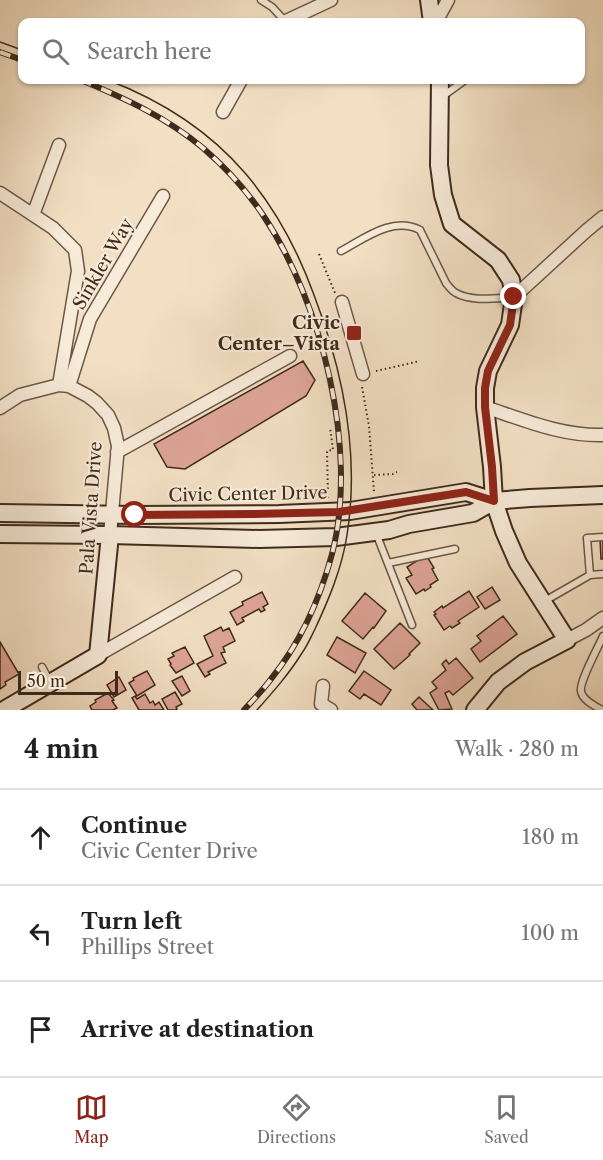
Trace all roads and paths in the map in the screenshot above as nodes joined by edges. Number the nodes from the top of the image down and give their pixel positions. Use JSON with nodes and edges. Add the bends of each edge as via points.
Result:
{"nodes":[{"id":1,"x":261,"y":0,"type":"edge"},
{"id":2,"x":331,"y":0,"type":"edge"},
{"id":3,"x":429,"y":0,"type":"edge"},
{"id":4,"x":448,"y":0,"type":"edge"},
{"id":5,"x":282,"y":18,"type":"edge"},
{"id":6,"x":293,"y":18,"type":"edge"},
{"id":7,"x":433,"y":18,"type":"edge"},
{"id":8,"x":437,"y":18,"type":"edge"},
{"id":9,"x":239,"y":84,"type":"edge"},
{"id":10,"x":441,"y":84,"type":"edge"},
{"id":11,"x":460,"y":84,"type":"edge"},
{"id":12,"x":441,"y":99,"type":"junction"},
{"id":13,"x":223,"y":112,"type":"dead end"},
{"id":14,"x":59,"y":145,"type":"dead end"},
{"id":15,"x":0,"y":193,"type":"edge"},
{"id":16,"x":163,"y":196,"type":"dead end"},
{"id":17,"x":33,"y":215,"type":"junction"},
{"id":18,"x":603,"y":217,"type":"edge"},
{"id":19,"x":341,"y":251,"type":"dead end"},
{"id":20,"x":319,"y":254,"type":"dead end"},
{"id":21,"x":514,"y":297,"type":"junction"},
{"id":22,"x":342,"y":302,"type":"joint"},
{"id":23,"x":290,"y":356,"type":"dead end"},
{"id":24,"x":420,"y":361,"type":"dead end"},
{"id":25,"x":363,"y":375,"type":"junction"},
{"id":26,"x":64,"y":386,"type":"junction"},
{"id":27,"x":485,"y":407,"type":"junction"},
{"id":28,"x":0,"y":408,"type":"edge"},
{"id":29,"x":330,"y":427,"type":"dead end"},
{"id":30,"x":603,"y":435,"type":"edge"},
{"id":31,"x":117,"y":452,"type":"junction"},
{"id":32,"x":398,"y":472,"type":"dead end"},
{"id":33,"x":374,"y":475,"type":"junction"},
{"id":34,"x":603,"y":495,"type":"edge"},
{"id":35,"x":494,"y":501,"type":"junction"},
{"id":36,"x":375,"y":507,"type":"junction"},
{"id":37,"x":327,"y":512,"type":"junction"},
{"id":38,"x":0,"y":513,"type":"edge"},
{"id":39,"x":112,"y":514,"type":"junction"},
{"id":40,"x":376,"y":532,"type":"junction"},
{"id":41,"x":0,"y":534,"type":"edge"},
{"id":42,"x":110,"y":535,"type":"junction"},
{"id":43,"x":603,"y":537,"type":"edge"},
{"id":44,"x":455,"y":549,"type":"dead end"},
{"id":45,"x":388,"y":563,"type":"junction"},
{"id":46,"x":603,"y":574,"type":"edge"},
{"id":47,"x":590,"y":575,"type":"junction"},
{"id":48,"x":235,"y":576,"type":"dead end"},
{"id":49,"x":543,"y":603,"type":"junction"},
{"id":50,"x":603,"y":618,"type":"edge"},
{"id":51,"x":412,"y":626,"type":"dead end"},
{"id":52,"x":603,"y":636,"type":"edge"},
{"id":53,"x":567,"y":640,"type":"junction"},
{"id":54,"x":98,"y":656,"type":"junction"},
{"id":55,"x":42,"y":667,"type":"dead end"},
{"id":56,"x":51,"y":683,"type":"junction"},
{"id":57,"x":323,"y":686,"type":"dead end"},
{"id":58,"x":4,"y":710,"type":"edge"},
{"id":59,"x":332,"y":710,"type":"edge"},
{"id":60,"x":475,"y":710,"type":"edge"},
{"id":61,"x":602,"y":710,"type":"edge"}],
"edges":[{"from":1,"to":5,"type":"lane"},
{"from":2,"to":6,"type":"street"},
{"from":3,"to":7,"type":"main road"},
{"from":4,"to":8,"type":"street"},
{"from":9,"to":13,"type":"street"},
{"from":10,"to":12,"type":"main road"},
{"from":11,"to":12,"type":"lane"},
{"from":12,"to":21,"type":"main road","via":[[439,165],[452,224],[498,260],[511,280]]},
{"from":14,"to":17,"type":"street"},
{"from":15,"to":17,"type":"street"},
{"from":16,"to":26,"type":"street","name":"Sinkler Way","via":[[90,319]]},
{"from":17,"to":26,"type":"street","via":[[75,250],[78,272]]},
{"from":18,"to":21,"type":"street"},
{"from":19,"to":21,"type":"lane","via":[[389,226],[414,227],[420,230],[446,283],[457,294]]},
{"from":20,"to":22,"type":"path"},
{"from":21,"to":27,"type":"main road","via":[[510,325],[486,377]]},
{"from":22,"to":25,"type":"street","via":[[347,336]]},
{"from":23,"to":31,"type":"street"},
{"from":24,"to":25,"type":"path"},
{"from":25,"to":33,"type":"path"},
{"from":26,"to":28,"type":"street","via":[[20,395]]},
{"from":26,"to":31,"type":"street","name":"Pala Vista Drive","via":[[97,403],[108,415]]},
{"from":27,"to":30,"type":"street","via":[[554,431]]},
{"from":27,"to":35,"type":"main road"},
{"from":29,"to":37,"type":"path","via":[[333,450],[327,451]]},
{"from":31,"to":39,"type":"street","name":"Pala Vista Drive"},
{"from":32,"to":33,"type":"path"},
{"from":33,"to":36,"type":"path"},
{"from":34,"to":35,"type":"main road","name":"Civic Center Drive"},
{"from":35,"to":36,"type":"main road","name":"Civic Center Drive","via":[[466,492]]},
{"from":35,"to":40,"type":"main road","name":"Civic Center Drive","via":[[473,513]]},
{"from":35,"to":49,"type":"main road","via":[[518,563]]},
{"from":36,"to":37,"type":"main road","name":"Civic Center Drive"},
{"from":37,"to":39,"type":"main road","name":"Civic Center Drive"},
{"from":38,"to":39,"type":"main road","name":"Civic Center Drive"},
{"from":39,"to":42,"type":"street","name":"Pala Vista Drive"},
{"from":40,"to":42,"type":"main road","name":"Civic Center Drive","via":[[259,539]]},
{"from":40,"to":45,"type":"lane"},
{"from":41,"to":42,"type":"main road","name":"Civic Center Drive"},
{"from":42,"to":54,"type":"main road","name":"Pala Vista Drive"},
{"from":43,"to":47,"type":"lane","via":[[587,538]]},
{"from":44,"to":45,"type":"lane"},
{"from":45,"to":51,"type":"lane"},
{"from":46,"to":47,"type":"lane"},
{"from":47,"to":49,"type":"lane"},
{"from":48,"to":54,"type":"street"},
{"from":49,"to":53,"type":"main road"},
{"from":50,"to":53,"type":"street"},
{"from":52,"to":61,"type":"lane","via":[[580,690]]},
{"from":53,"to":60,"type":"main road","via":[[525,662],[498,682]]},
{"from":54,"to":56,"type":"main road"},
{"from":55,"to":56,"type":"lane"},
{"from":56,"to":58,"type":"main road"},
{"from":57,"to":59,"type":"street","via":[[321,704]]}]}
